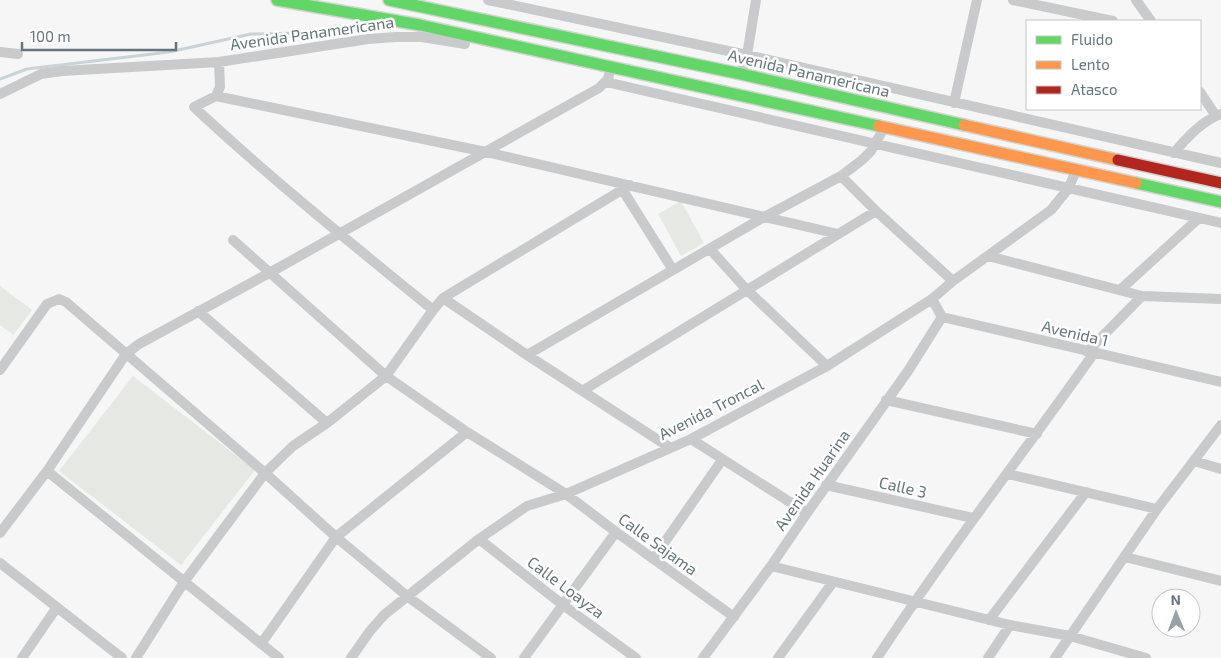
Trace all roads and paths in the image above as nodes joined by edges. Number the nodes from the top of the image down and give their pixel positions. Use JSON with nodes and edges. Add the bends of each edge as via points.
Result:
{"nodes":[{"id":1,"x":277,"y":0,"type":"edge"},
{"id":2,"x":389,"y":0,"type":"edge"},
{"id":3,"x":488,"y":0,"type":"edge"},
{"id":4,"x":756,"y":0,"type":"edge"},
{"id":5,"x":977,"y":0,"type":"edge"},
{"id":6,"x":1013,"y":0,"type":"edge"},
{"id":7,"x":1136,"y":0,"type":"edge"},
{"id":8,"x":1041,"y":3,"type":"edge"},
{"id":9,"x":1109,"y":20,"type":"edge"},
{"id":10,"x":1150,"y":20,"type":"edge"},
{"id":11,"x":498,"y":42,"type":"junction"},
{"id":12,"x":0,"y":52,"type":"edge"},
{"id":13,"x":18,"y":54,"type":"dead end"},
{"id":14,"x":746,"y":55,"type":"junction"},
{"id":15,"x":218,"y":62,"type":"junction"},
{"id":16,"x":611,"y":68,"type":"junction"},
{"id":17,"x":741,"y":74,"type":"junction"},
{"id":18,"x":606,"y":82,"type":"junction"},
{"id":19,"x":1201,"y":93,"type":"edge"},
{"id":20,"x":0,"y":94,"type":"edge"},
{"id":21,"x":216,"y":96,"type":"junction"},
{"id":22,"x":954,"y":103,"type":"junction"},
{"id":23,"x":1218,"y":115,"type":"edge"},
{"id":24,"x":884,"y":128,"type":"junction"},
{"id":25,"x":875,"y":144,"type":"junction"},
{"id":26,"x":486,"y":152,"type":"junction"},
{"id":27,"x":1174,"y":153,"type":"junction"},
{"id":28,"x":1221,"y":163,"type":"edge"},
{"id":29,"x":1076,"y":171,"type":"junction"},
{"id":30,"x":841,"y":176,"type":"junction"},
{"id":31,"x":1221,"y":183,"type":"edge"},
{"id":32,"x":626,"y":187,"type":"junction"},
{"id":33,"x":1068,"y":189,"type":"junction"},
{"id":34,"x":1221,"y":202,"type":"edge"},
{"id":35,"x":876,"y":211,"type":"junction"},
{"id":36,"x":764,"y":216,"type":"junction"},
{"id":37,"x":1199,"y":218,"type":"junction"},
{"id":38,"x":1221,"y":223,"type":"edge"},
{"id":39,"x":339,"y":233,"type":"junction"},
{"id":40,"x":838,"y":234,"type":"junction"},
{"id":41,"x":233,"y":240,"type":"dead end"},
{"id":42,"x":710,"y":249,"type":"junction"},
{"id":43,"x":988,"y":256,"type":"junction"},
{"id":44,"x":673,"y":270,"type":"junction"},
{"id":45,"x":270,"y":272,"type":"junction"},
{"id":46,"x":953,"y":280,"type":"junction"},
{"id":47,"x":746,"y":289,"type":"junction"},
{"id":48,"x":1120,"y":290,"type":"junction"},
{"id":49,"x":1142,"y":296,"type":"junction"},
{"id":50,"x":443,"y":298,"type":"junction"},
{"id":51,"x":932,"y":298,"type":"junction"},
{"id":52,"x":1221,"y":299,"type":"edge"},
{"id":53,"x":432,"y":310,"type":"junction"},
{"id":54,"x":198,"y":311,"type":"junction"},
{"id":55,"x":942,"y":317,"type":"junction"},
{"id":56,"x":1090,"y":353,"type":"junction"},
{"id":57,"x":126,"y":354,"type":"junction"},
{"id":58,"x":527,"y":355,"type":"junction"},
{"id":59,"x":827,"y":366,"type":"junction"},
{"id":60,"x":0,"y":370,"type":"edge"},
{"id":61,"x":386,"y":376,"type":"junction"},
{"id":62,"x":1221,"y":382,"type":"edge"},
{"id":63,"x":582,"y":391,"type":"junction"},
{"id":64,"x":886,"y":400,"type":"junction"},
{"id":65,"x":327,"y":423,"type":"junction"},
{"id":66,"x":1221,"y":425,"type":"edge"},
{"id":67,"x":467,"y":432,"type":"junction"},
{"id":68,"x":1037,"y":434,"type":"junction"},
{"id":69,"x":691,"y":439,"type":"junction"},
{"id":70,"x":670,"y":447,"type":"junction"},
{"id":71,"x":722,"y":460,"type":"junction"},
{"id":72,"x":1194,"y":461,"type":"junction"},
{"id":73,"x":1221,"y":469,"type":"edge"},
{"id":74,"x":46,"y":471,"type":"junction"},
{"id":75,"x":266,"y":474,"type":"junction"},
{"id":76,"x":1008,"y":474,"type":"junction"},
{"id":77,"x":826,"y":485,"type":"junction"},
{"id":78,"x":1086,"y":492,"type":"junction"},
{"id":79,"x":566,"y":494,"type":"junction"},
{"id":80,"x":1157,"y":510,"type":"junction"},
{"id":81,"x":807,"y":513,"type":"junction"},
{"id":82,"x":973,"y":518,"type":"junction"},
{"id":83,"x":616,"y":532,"type":"junction"},
{"id":84,"x":0,"y":533,"type":"edge"},
{"id":85,"x":336,"y":537,"type":"junction"},
{"id":86,"x":479,"y":539,"type":"junction"},
{"id":87,"x":1125,"y":557,"type":"junction"},
{"id":88,"x":653,"y":559,"type":"junction"},
{"id":89,"x":0,"y":563,"type":"edge"},
{"id":90,"x":771,"y":566,"type":"junction"},
{"id":91,"x":1221,"y":581,"type":"edge"},
{"id":92,"x":184,"y":582,"type":"junction"},
{"id":93,"x":833,"y":582,"type":"junction"},
{"id":94,"x":407,"y":596,"type":"junction"},
{"id":95,"x":914,"y":601,"type":"junction"},
{"id":96,"x":564,"y":605,"type":"junction"},
{"id":97,"x":57,"y":607,"type":"junction"},
{"id":98,"x":734,"y":617,"type":"junction"},
{"id":99,"x":989,"y":620,"type":"junction"},
{"id":100,"x":1010,"y":625,"type":"junction"},
{"id":101,"x":1070,"y":636,"type":"junction"},
{"id":102,"x":261,"y":644,"type":"junction"},
{"id":103,"x":1118,"y":655,"type":"edge"},
{"id":104,"x":22,"y":658,"type":"edge"},
{"id":105,"x":122,"y":658,"type":"edge"},
{"id":106,"x":136,"y":658,"type":"edge"},
{"id":107,"x":279,"y":658,"type":"edge"},
{"id":108,"x":352,"y":658,"type":"edge"},
{"id":109,"x":491,"y":658,"type":"edge"},
{"id":110,"x":524,"y":658,"type":"edge"},
{"id":111,"x":636,"y":658,"type":"edge"},
{"id":112,"x":703,"y":658,"type":"edge"},
{"id":113,"x":778,"y":658,"type":"edge"},
{"id":114,"x":877,"y":658,"type":"edge"},
{"id":115,"x":988,"y":658,"type":"edge"},
{"id":116,"x":1055,"y":658,"type":"edge"},
{"id":117,"x":1146,"y":658,"type":"edge"}],
"edges":[{"from":1,"to":11,"type":"highway","name":"Avenida Panamericana","via":[[420,24]]},
{"from":2,"to":17,"type":"highway","name":"Avenida Panamericana"},
{"from":3,"to":14,"type":"street","name":"Avenida Panamericana"},
{"from":4,"to":14,"type":"street"},
{"from":5,"to":22,"type":"street"},
{"from":6,"to":8,"type":"street"},
{"from":7,"to":10,"type":"street"},
{"from":8,"to":9,"type":"street"},
{"from":11,"to":15,"type":"street","name":"Avenida Panamericana","via":[[476,45],[422,37],[368,39]]},
{"from":11,"to":16,"type":"highway","name":"Avenida Panamericana"},
{"from":12,"to":13,"type":"street"},
{"from":14,"to":17,"type":"street"},
{"from":14,"to":22,"type":"street","name":"Avenida Panamericana"},
{"from":15,"to":20,"type":"street","name":"Avenida Panamericana","via":[[41,74]]},
{"from":15,"to":21,"type":"street","via":[[220,87]]},
{"from":16,"to":18,"type":"street"},
{"from":16,"to":24,"type":"highway","name":"Avenida Panamericana"},
{"from":17,"to":31,"type":"highway","name":"Avenida Panamericana"},
{"from":18,"to":25,"type":"street"},
{"from":18,"to":26,"type":"street"},
{"from":19,"to":23,"type":"street"},
{"from":21,"to":26,"type":"street"},
{"from":21,"to":39,"type":"street","via":[[194,107]]},
{"from":22,"to":27,"type":"street","name":"Avenida Panamericana"},
{"from":23,"to":27,"type":"street","via":[[1184,140]]},
{"from":24,"to":25,"type":"street"},
{"from":24,"to":29,"type":"highway","name":"Avenida Panamericana"},
{"from":25,"to":30,"type":"street","via":[[862,160]]},
{"from":25,"to":33,"type":"street"},
{"from":26,"to":32,"type":"street"},
{"from":26,"to":39,"type":"street"},
{"from":27,"to":28,"type":"street","name":"Avenida Panamericana"},
{"from":29,"to":33,"type":"street","name":"Avenida Troncal"},
{"from":29,"to":34,"type":"highway","name":"Avenida Panamericana"},
{"from":30,"to":35,"type":"street"},
{"from":30,"to":36,"type":"street"},
{"from":32,"to":36,"type":"street"},
{"from":32,"to":44,"type":"street"},
{"from":32,"to":50,"type":"street"},
{"from":33,"to":37,"type":"street"},
{"from":33,"to":43,"type":"street","name":"Avenida Troncal","via":[[1050,210]]},
{"from":35,"to":40,"type":"street"},
{"from":35,"to":46,"type":"street"},
{"from":36,"to":40,"type":"street"},
{"from":36,"to":42,"type":"street"},
{"from":37,"to":38,"type":"street"},
{"from":37,"to":48,"type":"street"},
{"from":39,"to":45,"type":"street"},
{"from":39,"to":53,"type":"street"},
{"from":40,"to":47,"type":"street"},
{"from":41,"to":45,"type":"street","name":"Calle Sajama"},
{"from":42,"to":44,"type":"street"},
{"from":42,"to":47,"type":"street"},
{"from":43,"to":46,"type":"street","name":"Avenida Troncal"},
{"from":43,"to":48,"type":"street"},
{"from":44,"to":58,"type":"street"},
{"from":45,"to":54,"type":"street"},
{"from":45,"to":61,"type":"street","name":"Calle Sajama"},
{"from":46,"to":51,"type":"street","name":"Avenida Troncal"},
{"from":47,"to":59,"type":"street"},
{"from":47,"to":63,"type":"street"},
{"from":48,"to":49,"type":"street"},
{"from":49,"to":52,"type":"street"},
{"from":49,"to":56,"type":"street"},
{"from":50,"to":53,"type":"street"},
{"from":50,"to":58,"type":"street"},
{"from":51,"to":55,"type":"street"},
{"from":51,"to":59,"type":"street","name":"Avenida Troncal"},
{"from":53,"to":61,"type":"street"},
{"from":54,"to":57,"type":"street"},
{"from":54,"to":65,"type":"street"},
{"from":55,"to":56,"type":"street","name":"Avenida 1"},
{"from":55,"to":64,"type":"street","name":"Avenida Huarina"},
{"from":56,"to":62,"type":"street","name":"Avenida 1"},
{"from":56,"to":68,"type":"street"},
{"from":57,"to":60,"type":"street","via":[[59,299],[47,304]]},
{"from":57,"to":74,"type":"street"},
{"from":57,"to":75,"type":"street"},
{"from":58,"to":63,"type":"street"},
{"from":59,"to":69,"type":"street","name":"Avenida Troncal"},
{"from":61,"to":65,"type":"street"},
{"from":61,"to":67,"type":"street","name":"Calle Sajama"},
{"from":63,"to":70,"type":"street"},
{"from":64,"to":68,"type":"street"},
{"from":64,"to":77,"type":"street","name":"Avenida Huarina"},
{"from":65,"to":75,"type":"street","via":[[293,446]]},
{"from":66,"to":72,"type":"street"},
{"from":67,"to":79,"type":"street","name":"Calle Sajama"},
{"from":67,"to":85,"type":"street"},
{"from":68,"to":76,"type":"street"},
{"from":69,"to":70,"type":"street","name":"Avenida Troncal"},
{"from":69,"to":71,"type":"street"},
{"from":70,"to":79,"type":"street","name":"Avenida Troncal"},
{"from":71,"to":81,"type":"street"},
{"from":71,"to":88,"type":"street"},
{"from":72,"to":73,"type":"street"},
{"from":72,"to":80,"type":"street"},
{"from":74,"to":84,"type":"street"},
{"from":74,"to":92,"type":"street"},
{"from":75,"to":85,"type":"street"},
{"from":75,"to":92,"type":"street"},
{"from":76,"to":78,"type":"street"},
{"from":76,"to":82,"type":"street"},
{"from":77,"to":81,"type":"street","name":"Avenida Huarina"},
{"from":77,"to":82,"type":"street","name":"Calle 3"},
{"from":78,"to":80,"type":"street"},
{"from":78,"to":99,"type":"street"},
{"from":79,"to":83,"type":"street","name":"Calle Sajama"},
{"from":79,"to":86,"type":"street","name":"Avenida Troncal","via":[[527,506]]},
{"from":80,"to":87,"type":"street"},
{"from":81,"to":90,"type":"street","name":"Avenida Huarina"},
{"from":82,"to":95,"type":"street"},
{"from":83,"to":88,"type":"street","name":"Calle Sajama"},
{"from":83,"to":96,"type":"street"},
{"from":85,"to":94,"type":"street"},
{"from":85,"to":102,"type":"street"},
{"from":86,"to":94,"type":"street","name":"Avenida Troncal"},
{"from":86,"to":96,"type":"street","name":"Calle Loayza"},
{"from":87,"to":91,"type":"street"},
{"from":87,"to":101,"type":"street"},
{"from":88,"to":98,"type":"street","name":"Calle Sajama"},
{"from":89,"to":97,"type":"street"},
{"from":90,"to":93,"type":"street"},
{"from":90,"to":98,"type":"street","name":"Avenida Huarina"},
{"from":92,"to":102,"type":"street"},
{"from":92,"to":106,"type":"street"},
{"from":93,"to":95,"type":"street"},
{"from":93,"to":113,"type":"street"},
{"from":94,"to":108,"type":"street","name":"Avenida Troncal","via":[[384,615]]},
{"from":94,"to":109,"type":"street"},
{"from":95,"to":99,"type":"street"},
{"from":95,"to":114,"type":"street"},
{"from":96,"to":110,"type":"street"},
{"from":96,"to":111,"type":"street","name":"Calle Loayza"},
{"from":97,"to":104,"type":"street"},
{"from":97,"to":105,"type":"street"},
{"from":98,"to":112,"type":"street","name":"Avenida Huarina"},
{"from":99,"to":100,"type":"street"},
{"from":100,"to":101,"type":"street"},
{"from":100,"to":115,"type":"street"},
{"from":101,"to":103,"type":"street"},
{"from":101,"to":116,"type":"street"},
{"from":102,"to":107,"type":"street"},
{"from":103,"to":117,"type":"street"}]}
